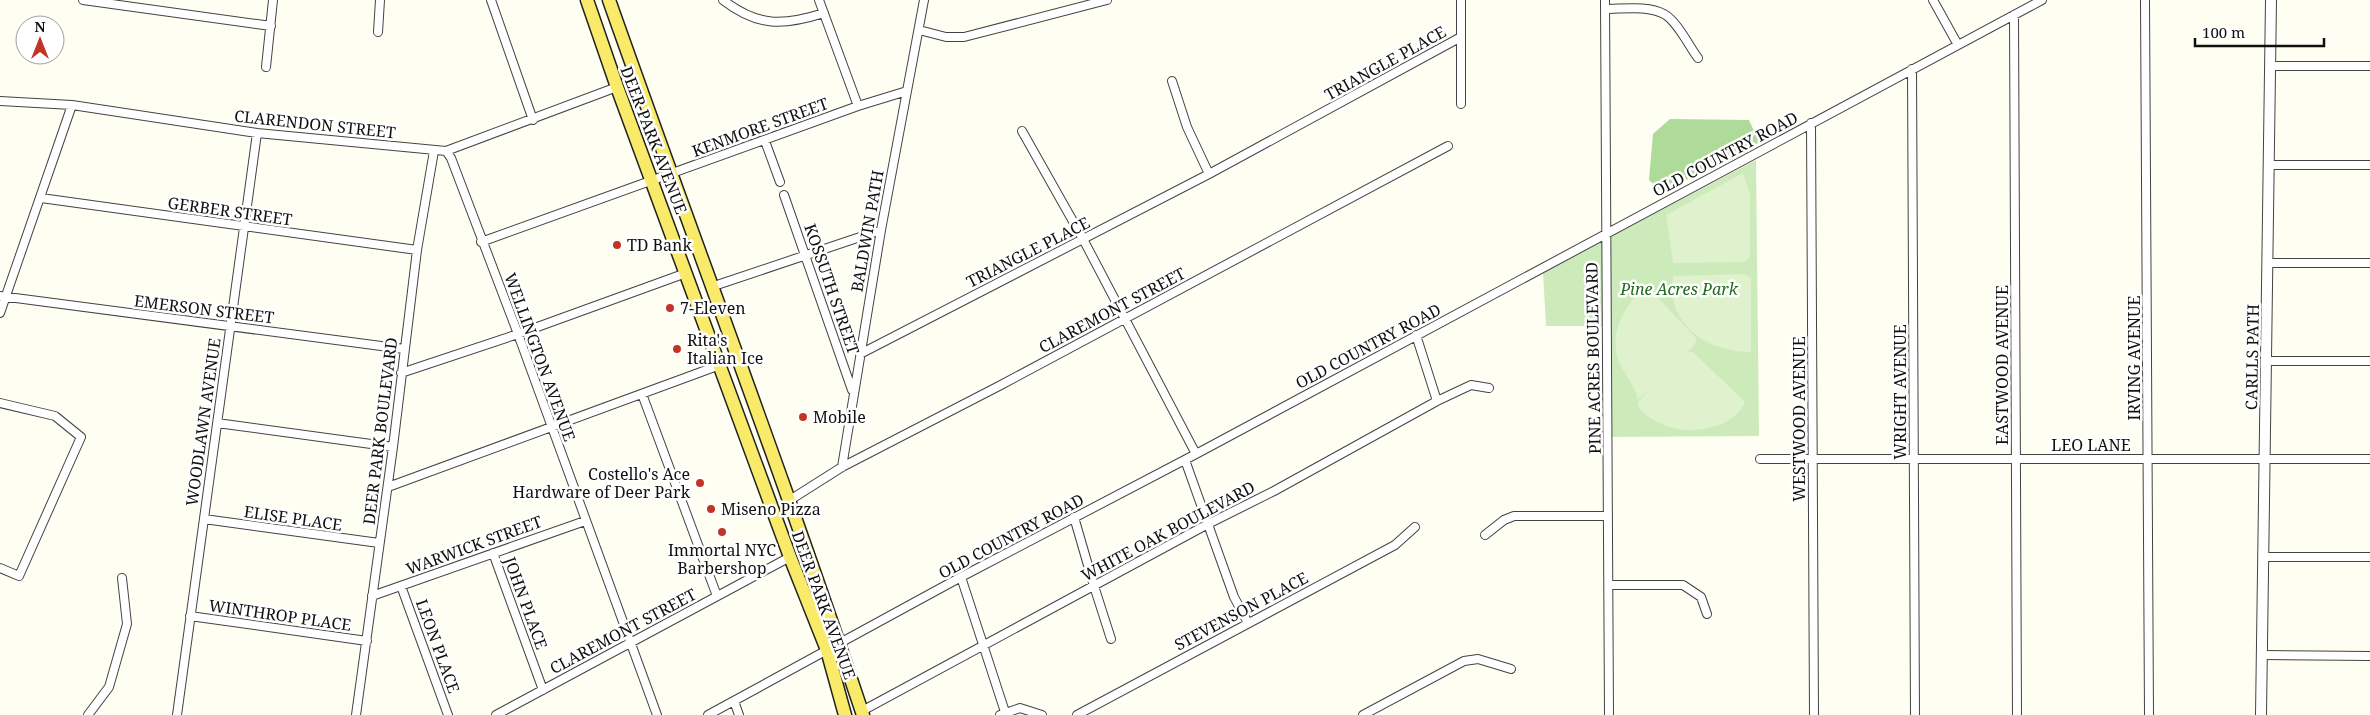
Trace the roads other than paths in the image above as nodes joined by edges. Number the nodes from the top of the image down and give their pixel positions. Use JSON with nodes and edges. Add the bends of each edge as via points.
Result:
{"nodes":[{"id":1,"x":83,"y":0,"type":"edge"},
{"id":2,"x":273,"y":0,"type":"edge"},
{"id":3,"x":380,"y":0,"type":"edge"},
{"id":4,"x":491,"y":0,"type":"edge"},
{"id":5,"x":586,"y":0,"type":"edge"},
{"id":6,"x":608,"y":0,"type":"edge"},
{"id":7,"x":723,"y":0,"type":"edge"},
{"id":8,"x":820,"y":0,"type":"edge"},
{"id":9,"x":924,"y":0,"type":"edge"},
{"id":10,"x":1107,"y":0,"type":"edge"},
{"id":11,"x":1461,"y":0,"type":"edge"},
{"id":12,"x":1605,"y":0,"type":"edge"},
{"id":13,"x":1933,"y":0,"type":"edge"},
{"id":14,"x":2042,"y":0,"type":"edge"},
{"id":15,"x":2146,"y":0,"type":"edge"},
{"id":16,"x":2271,"y":0,"type":"edge"},
{"id":17,"x":1605,"y":9,"type":"junction"},
{"id":18,"x":824,"y":13,"type":"junction"},
{"id":19,"x":2014,"y":15,"type":"junction"},
{"id":20,"x":271,"y":26,"type":"junction"},
{"id":21,"x":918,"y":30,"type":"junction"},
{"id":22,"x":378,"y":32,"type":"dead end"},
{"id":23,"x":1461,"y":37,"type":"junction"},
{"id":24,"x":1958,"y":45,"type":"junction"},
{"id":25,"x":1698,"y":58,"type":"dead end"},
{"id":26,"x":2270,"y":66,"type":"junction"},
{"id":27,"x":2370,"y":66,"type":"edge"},
{"id":28,"x":266,"y":67,"type":"dead end"},
{"id":29,"x":1912,"y":70,"type":"junction"},
{"id":30,"x":1172,"y":81,"type":"dead end"},
{"id":31,"x":617,"y":88,"type":"junction"},
{"id":32,"x":907,"y":91,"type":"junction"},
{"id":33,"x":0,"y":101,"type":"edge"},
{"id":34,"x":1461,"y":104,"type":"dead end"},
{"id":35,"x":72,"y":105,"type":"junction"},
{"id":36,"x":858,"y":106,"type":"junction"},
{"id":37,"x":533,"y":120,"type":"junction"},
{"id":38,"x":1811,"y":123,"type":"junction"},
{"id":39,"x":1022,"y":131,"type":"dead end"},
{"id":40,"x":257,"y":133,"type":"junction"},
{"id":41,"x":765,"y":141,"type":"junction"},
{"id":42,"x":1448,"y":146,"type":"dead end"},
{"id":43,"x":434,"y":151,"type":"junction"},
{"id":44,"x":446,"y":151,"type":"junction"},
{"id":45,"x":2268,"y":165,"type":"junction"},
{"id":46,"x":2370,"y":165,"type":"edge"},
{"id":47,"x":671,"y":174,"type":"junction"},
{"id":48,"x":1209,"y":174,"type":"junction"},
{"id":49,"x":652,"y":180,"type":"junction"},
{"id":50,"x":780,"y":182,"type":"dead end"},
{"id":51,"x":784,"y":195,"type":"dead end"},
{"id":52,"x":41,"y":198,"type":"junction"},
{"id":53,"x":244,"y":227,"type":"junction"},
{"id":54,"x":881,"y":230,"type":"junction"},
{"id":55,"x":1605,"y":235,"type":"junction"},
{"id":56,"x":1083,"y":239,"type":"junction"},
{"id":57,"x":481,"y":242,"type":"junction"},
{"id":58,"x":417,"y":250,"type":"junction"},
{"id":59,"x":805,"y":254,"type":"junction"},
{"id":60,"x":2268,"y":263,"type":"junction"},
{"id":61,"x":2370,"y":263,"type":"edge"},
{"id":62,"x":686,"y":273,"type":"junction"},
{"id":63,"x":711,"y":287,"type":"junction"},
{"id":64,"x":3,"y":296,"type":"edge"},
{"id":65,"x":0,"y":313,"type":"edge"},
{"id":66,"x":1125,"y":318,"type":"junction"},
{"id":67,"x":230,"y":326,"type":"junction"},
{"id":68,"x":518,"y":334,"type":"junction"},
{"id":69,"x":1416,"y":336,"type":"junction"},
{"id":70,"x":404,"y":349,"type":"junction"},
{"id":71,"x":860,"y":354,"type":"junction"},
{"id":72,"x":2267,"y":361,"type":"junction"},
{"id":73,"x":2370,"y":361,"type":"edge"},
{"id":74,"x":720,"y":365,"type":"junction"},
{"id":75,"x":401,"y":373,"type":"junction"},
{"id":76,"x":1490,"y":388,"type":"dead end"},
{"id":77,"x":853,"y":392,"type":"junction"},
{"id":78,"x":642,"y":394,"type":"junction"},
{"id":79,"x":1437,"y":401,"type":"junction"},
{"id":80,"x":0,"y":403,"type":"edge"},
{"id":81,"x":217,"y":423,"type":"junction"},
{"id":82,"x":551,"y":428,"type":"junction"},
{"id":83,"x":393,"y":447,"type":"junction"},
{"id":84,"x":1196,"y":454,"type":"junction"},
{"id":85,"x":1760,"y":459,"type":"dead end"},
{"id":86,"x":1813,"y":459,"type":"junction"},
{"id":87,"x":1915,"y":459,"type":"junction"},
{"id":88,"x":2016,"y":459,"type":"junction"},
{"id":89,"x":2148,"y":459,"type":"junction"},
{"id":90,"x":2265,"y":459,"type":"junction"},
{"id":91,"x":2370,"y":459,"type":"edge"},
{"id":92,"x":1185,"y":460,"type":"junction"},
{"id":93,"x":842,"y":467,"type":"junction"},
{"id":94,"x":388,"y":487,"type":"junction"},
{"id":95,"x":790,"y":500,"type":"junction"},
{"id":96,"x":1608,"y":516,"type":"junction"},
{"id":97,"x":1074,"y":517,"type":"junction"},
{"id":98,"x":204,"y":519,"type":"junction"},
{"id":99,"x":585,"y":520,"type":"junction"},
{"id":100,"x":1208,"y":524,"type":"junction"},
{"id":101,"x":1415,"y":527,"type":"dead end"},
{"id":102,"x":1485,"y":535,"type":"dead end"},
{"id":103,"x":379,"y":543,"type":"junction"},
{"id":104,"x":493,"y":553,"type":"junction"},
{"id":105,"x":790,"y":557,"type":"junction"},
{"id":106,"x":2264,"y":557,"type":"junction"},
{"id":107,"x":2370,"y":557,"type":"edge"},
{"id":108,"x":0,"y":568,"type":"edge"},
{"id":109,"x":961,"y":577,"type":"junction"},
{"id":110,"x":122,"y":578,"type":"dead end"},
{"id":111,"x":1609,"y":585,"type":"junction"},
{"id":112,"x":401,"y":586,"type":"junction"},
{"id":113,"x":1094,"y":586,"type":"junction"},
{"id":114,"x":372,"y":596,"type":"junction"},
{"id":115,"x":717,"y":596,"type":"junction"},
{"id":116,"x":1707,"y":614,"type":"dead end"},
{"id":117,"x":190,"y":616,"type":"junction"},
{"id":118,"x":1248,"y":623,"type":"junction"},
{"id":119,"x":1111,"y":639,"type":"dead end"},
{"id":120,"x":367,"y":641,"type":"junction"},
{"id":121,"x":629,"y":644,"type":"junction"},
{"id":122,"x":840,"y":644,"type":"junction"},
{"id":123,"x":982,"y":647,"type":"junction"},
{"id":124,"x":827,"y":650,"type":"junction"},
{"id":125,"x":2262,"y":655,"type":"junction"},
{"id":126,"x":2370,"y":656,"type":"edge"},
{"id":127,"x":1511,"y":669,"type":"dead end"},
{"id":128,"x":543,"y":690,"type":"junction"},
{"id":129,"x":734,"y":701,"type":"junction"},
{"id":130,"x":862,"y":713,"type":"edge"},
{"id":131,"x":177,"y":714,"type":"edge"},
{"id":132,"x":1002,"y":714,"type":"edge"},
{"id":133,"x":88,"y":715,"type":"edge"},
{"id":134,"x":186,"y":715,"type":"edge"},
{"id":135,"x":356,"y":715,"type":"edge"},
{"id":136,"x":448,"y":715,"type":"edge"},
{"id":137,"x":496,"y":715,"type":"edge"},
{"id":138,"x":657,"y":715,"type":"edge"},
{"id":139,"x":708,"y":715,"type":"edge"},
{"id":140,"x":738,"y":715,"type":"edge"},
{"id":141,"x":845,"y":715,"type":"edge"},
{"id":142,"x":1042,"y":715,"type":"edge"},
{"id":143,"x":1077,"y":715,"type":"edge"},
{"id":144,"x":1363,"y":715,"type":"edge"},
{"id":145,"x":1609,"y":715,"type":"edge"},
{"id":146,"x":1814,"y":715,"type":"edge"},
{"id":147,"x":1915,"y":715,"type":"edge"},
{"id":148,"x":2017,"y":715,"type":"edge"},
{"id":149,"x":2148,"y":715,"type":"edge"},
{"id":150,"x":2262,"y":715,"type":"edge"}],
"edges":[{"from":1,"to":20,"type":"street"},
{"from":2,"to":20,"type":"street"},
{"from":3,"to":22,"type":"street"},
{"from":4,"to":37,"type":"street"},
{"from":5,"to":31,"type":"main road","name":"DEER PARK AVENUE"},
{"from":6,"to":47,"type":"main road","name":"DEER PARK AVENUE"},
{"from":7,"to":18,"type":"street","via":[[752,19],[772,23]]},
{"from":8,"to":18,"type":"street"},
{"from":9,"to":21,"type":"street","name":"BALDWIN PATH"},
{"from":10,"to":21,"type":"street","via":[[964,37],[946,37]]},
{"from":11,"to":23,"type":"street"},
{"from":12,"to":17,"type":"street","name":"PINE ACRES BOULEVARD"},
{"from":13,"to":24,"type":"street"},
{"from":14,"to":19,"type":"street","name":"OLD COUNTRY ROAD"},
{"from":15,"to":89,"type":"street","name":"IRVING AVENUE"},
{"from":16,"to":26,"type":"street","name":"CARLLS PATH"},
{"from":17,"to":25,"type":"street","via":[[1652,10],[1665,14]]},
{"from":17,"to":55,"type":"street","name":"PINE ACRES BOULEVARD"},
{"from":18,"to":36,"type":"street"},
{"from":19,"to":24,"type":"street","name":"OLD COUNTRY ROAD"},
{"from":19,"to":88,"type":"street","name":"EASTWOOD AVENUE"},
{"from":20,"to":28,"type":"street"},
{"from":21,"to":32,"type":"street","name":"BALDWIN PATH"},
{"from":23,"to":34,"type":"street","name":"TRIANGLE PLACE"},
{"from":23,"to":48,"type":"street","name":"TRIANGLE PLACE"},
{"from":24,"to":29,"type":"street","name":"OLD COUNTRY ROAD"},
{"from":26,"to":27,"type":"street"},
{"from":26,"to":45,"type":"street","name":"CARLLS PATH"},
{"from":29,"to":38,"type":"street","name":"OLD COUNTRY ROAD"},
{"from":29,"to":87,"type":"street","name":"WRIGHT AVENUE"},
{"from":30,"to":48,"type":"street","via":[[1187,128]]},
{"from":31,"to":37,"type":"street","name":"CLARENDON STREET"},
{"from":31,"to":49,"type":"main road","name":"DEER PARK AVENUE"},
{"from":32,"to":36,"type":"street","name":"KENMORE STREET"},
{"from":32,"to":54,"type":"street","name":"BALDWIN PATH"},
{"from":33,"to":35,"type":"street","name":"CLARENDON STREET"},
{"from":35,"to":40,"type":"street","name":"CLARENDON STREET"},
{"from":35,"to":52,"type":"street"},
{"from":36,"to":41,"type":"street","name":"KENMORE STREET"},
{"from":37,"to":44,"type":"street","name":"CLARENDON STREET"},
{"from":38,"to":55,"type":"street","name":"OLD COUNTRY ROAD"},
{"from":38,"to":86,"type":"street","name":"WESTWOOD AVENUE"},
{"from":39,"to":56,"type":"street"},
{"from":40,"to":43,"type":"street","name":"CLARENDON STREET"},
{"from":40,"to":53,"type":"street","name":"WOODLAWN AVENUE"},
{"from":41,"to":47,"type":"street","name":"KENMORE STREET"},
{"from":41,"to":50,"type":"street"},
{"from":42,"to":66,"type":"street","name":"CLAREMONT STREET"},
{"from":43,"to":44,"type":"street","name":"CLARENDON STREET"},
{"from":43,"to":58,"type":"street","name":"DEER PARK BOULEVARD"},
{"from":44,"to":57,"type":"street","name":"WELLINGTON AVENUE"},
{"from":45,"to":46,"type":"street"},
{"from":45,"to":60,"type":"street","name":"CARLLS PATH"},
{"from":47,"to":49,"type":"street","name":"KENMORE STREET"},
{"from":47,"to":63,"type":"main road","name":"DEER PARK AVENUE"},
{"from":48,"to":56,"type":"street","name":"TRIANGLE PLACE"},
{"from":49,"to":57,"type":"street","name":"KENMORE STREET"},
{"from":49,"to":62,"type":"main road","name":"DEER PARK AVENUE"},
{"from":51,"to":59,"type":"street","name":"KOSSUTH STREET"},
{"from":52,"to":53,"type":"street","name":"GERBER STREET"},
{"from":52,"to":64,"type":"street"},
{"from":53,"to":58,"type":"street","name":"GERBER STREET"},
{"from":53,"to":67,"type":"street","name":"WOODLAWN AVENUE"},
{"from":54,"to":59,"type":"street"},
{"from":54,"to":71,"type":"street","name":"BALDWIN PATH"},
{"from":55,"to":69,"type":"street","name":"OLD COUNTRY ROAD"},
{"from":55,"to":96,"type":"street","name":"PINE ACRES BOULEVARD"},
{"from":56,"to":66,"type":"street"},
{"from":56,"to":71,"type":"street","name":"TRIANGLE PLACE"},
{"from":57,"to":68,"type":"street","name":"WELLINGTON AVENUE"},
{"from":58,"to":70,"type":"street","name":"DEER PARK BOULEVARD"},
{"from":59,"to":63,"type":"street"},
{"from":59,"to":77,"type":"street","name":"KOSSUTH STREET"},
{"from":60,"to":61,"type":"street"},
{"from":60,"to":72,"type":"street","name":"CARLLS PATH"},
{"from":62,"to":68,"type":"street"},
{"from":62,"to":74,"type":"main road","name":"DEER PARK AVENUE"},
{"from":63,"to":95,"type":"main road","name":"DEER PARK AVENUE"},
{"from":64,"to":65,"type":"street"},
{"from":64,"to":67,"type":"street","name":"EMERSON STREET"},
{"from":66,"to":84,"type":"street"},
{"from":66,"to":93,"type":"street","name":"CLAREMONT STREET"},
{"from":67,"to":70,"type":"street","name":"EMERSON STREET"},
{"from":67,"to":81,"type":"street","name":"WOODLAWN AVENUE"},
{"from":68,"to":75,"type":"street"},
{"from":68,"to":82,"type":"street","name":"WELLINGTON AVENUE"},
{"from":69,"to":79,"type":"street"},
{"from":69,"to":84,"type":"street","name":"OLD COUNTRY ROAD"},
{"from":70,"to":75,"type":"street","name":"DEER PARK BOULEVARD"},
{"from":71,"to":77,"type":"street","name":"BALDWIN PATH"},
{"from":72,"to":73,"type":"street"},
{"from":72,"to":90,"type":"street","name":"CARLLS PATH"},
{"from":74,"to":78,"type":"street"},
{"from":74,"to":105,"type":"main road","name":"DEER PARK AVENUE"},
{"from":75,"to":83,"type":"street","name":"DEER PARK BOULEVARD"},
{"from":76,"to":79,"type":"street","name":"WHITE OAK BOULEVARD","via":[[1471,385]]},
{"from":77,"to":93,"type":"street","name":"BALDWIN PATH"},
{"from":78,"to":82,"type":"street"},
{"from":78,"to":115,"type":"street"},
{"from":79,"to":100,"type":"street","name":"WHITE OAK BOULEVARD"},
{"from":80,"to":108,"type":"street","via":[[55,416],[81,436],[19,576]]},
{"from":81,"to":83,"type":"street"},
{"from":81,"to":98,"type":"street","name":"WOODLAWN AVENUE"},
{"from":82,"to":94,"type":"street"},
{"from":82,"to":99,"type":"street","name":"WELLINGTON AVENUE"},
{"from":83,"to":94,"type":"street","name":"DEER PARK BOULEVARD"},
{"from":84,"to":92,"type":"street","name":"OLD COUNTRY ROAD"},
{"from":85,"to":86,"type":"street","name":"LEO LANE"},
{"from":86,"to":87,"type":"street","name":"LEO LANE"},
{"from":86,"to":146,"type":"street","name":"WESTWOOD AVENUE"},
{"from":87,"to":88,"type":"street","name":"LEO LANE"},
{"from":87,"to":147,"type":"street","name":"WRIGHT AVENUE"},
{"from":88,"to":89,"type":"street","name":"LEO LANE"},
{"from":88,"to":148,"type":"street","name":"EASTWOOD AVENUE"},
{"from":89,"to":90,"type":"street","name":"LEO LANE"},
{"from":89,"to":149,"type":"street","name":"IRVING AVENUE"},
{"from":90,"to":91,"type":"street","name":"LEO LANE"},
{"from":90,"to":106,"type":"street","name":"CARLLS PATH"},
{"from":92,"to":97,"type":"street","name":"OLD COUNTRY ROAD"},
{"from":92,"to":100,"type":"street"},
{"from":93,"to":95,"type":"street","name":"CLAREMONT STREET"},
{"from":94,"to":103,"type":"street","name":"DEER PARK BOULEVARD"},
{"from":95,"to":122,"type":"main road","name":"DEER PARK AVENUE"},
{"from":96,"to":102,"type":"street","via":[[1514,516]]},
{"from":96,"to":111,"type":"street","name":"PINE ACRES BOULEVARD"},
{"from":97,"to":109,"type":"street","name":"OLD COUNTRY ROAD"},
{"from":97,"to":113,"type":"street"},
{"from":98,"to":103,"type":"street","name":"ELISE PLACE"},
{"from":98,"to":117,"type":"street","name":"WOODLAWN AVENUE"},
{"from":99,"to":104,"type":"street","name":"WARWICK STREET"},
{"from":99,"to":121,"type":"street","name":"WELLINGTON AVENUE"},
{"from":100,"to":113,"type":"street","name":"WHITE OAK BOULEVARD"},
{"from":100,"to":118,"type":"street","via":[[1234,597]]},
{"from":101,"to":118,"type":"street","name":"STEVENSON PLACE","via":[[1395,545]]},
{"from":103,"to":114,"type":"street","name":"DEER PARK BOULEVARD"},
{"from":104,"to":112,"type":"street","name":"WARWICK STREET"},
{"from":104,"to":128,"type":"street","name":"JOHN PLACE"},
{"from":105,"to":115,"type":"street","name":"CLAREMONT STREET"},
{"from":105,"to":124,"type":"main road","name":"DEER PARK AVENUE"},
{"from":106,"to":107,"type":"street"},
{"from":106,"to":125,"type":"street","name":"CARLLS PATH"},
{"from":109,"to":122,"type":"street","name":"OLD COUNTRY ROAD"},
{"from":109,"to":123,"type":"street"},
{"from":110,"to":133,"type":"street","via":[[127,624],[108,687]]},
{"from":111,"to":116,"type":"street","via":[[1683,585],[1701,597]]},
{"from":111,"to":145,"type":"street","name":"PINE ACRES BOULEVARD"},
{"from":112,"to":114,"type":"street","name":"WARWICK STREET"},
{"from":112,"to":136,"type":"street","name":"LEON PLACE"},
{"from":113,"to":119,"type":"street"},
{"from":113,"to":123,"type":"street","name":"WHITE OAK BOULEVARD"},
{"from":114,"to":120,"type":"street","name":"DEER PARK BOULEVARD"},
{"from":115,"to":121,"type":"street","name":"CLAREMONT STREET"},
{"from":117,"to":120,"type":"street","name":"WINTHROP PLACE"},
{"from":117,"to":131,"type":"street","name":"WOODLAWN AVENUE"},
{"from":118,"to":143,"type":"street","name":"STEVENSON PLACE"},
{"from":120,"to":135,"type":"street","name":"DEER PARK BOULEVARD"},
{"from":121,"to":128,"type":"street","name":"CLAREMONT STREET"},
{"from":121,"to":138,"type":"street","name":"WELLINGTON AVENUE"},
{"from":122,"to":124,"type":"street","name":"OLD COUNTRY ROAD"},
{"from":122,"to":130,"type":"main road","name":"DEER PARK AVENUE"},
{"from":123,"to":130,"type":"street","name":"WHITE OAK BOULEVARD"},
{"from":123,"to":132,"type":"street"},
{"from":124,"to":129,"type":"street","name":"OLD COUNTRY ROAD"},
{"from":124,"to":141,"type":"main road","name":"DEER PARK AVENUE"},
{"from":125,"to":126,"type":"street"},
{"from":125,"to":150,"type":"street","name":"CARLLS PATH"},
{"from":127,"to":144,"type":"street","via":[[1478,660],[1464,661]]},
{"from":128,"to":137,"type":"street","name":"CLAREMONT STREET"},
{"from":129,"to":139,"type":"street","name":"OLD COUNTRY ROAD"},
{"from":129,"to":140,"type":"street"},
{"from":131,"to":134,"type":"street"},
{"from":132,"to":142,"type":"street","via":[[1020,708]]}]}
